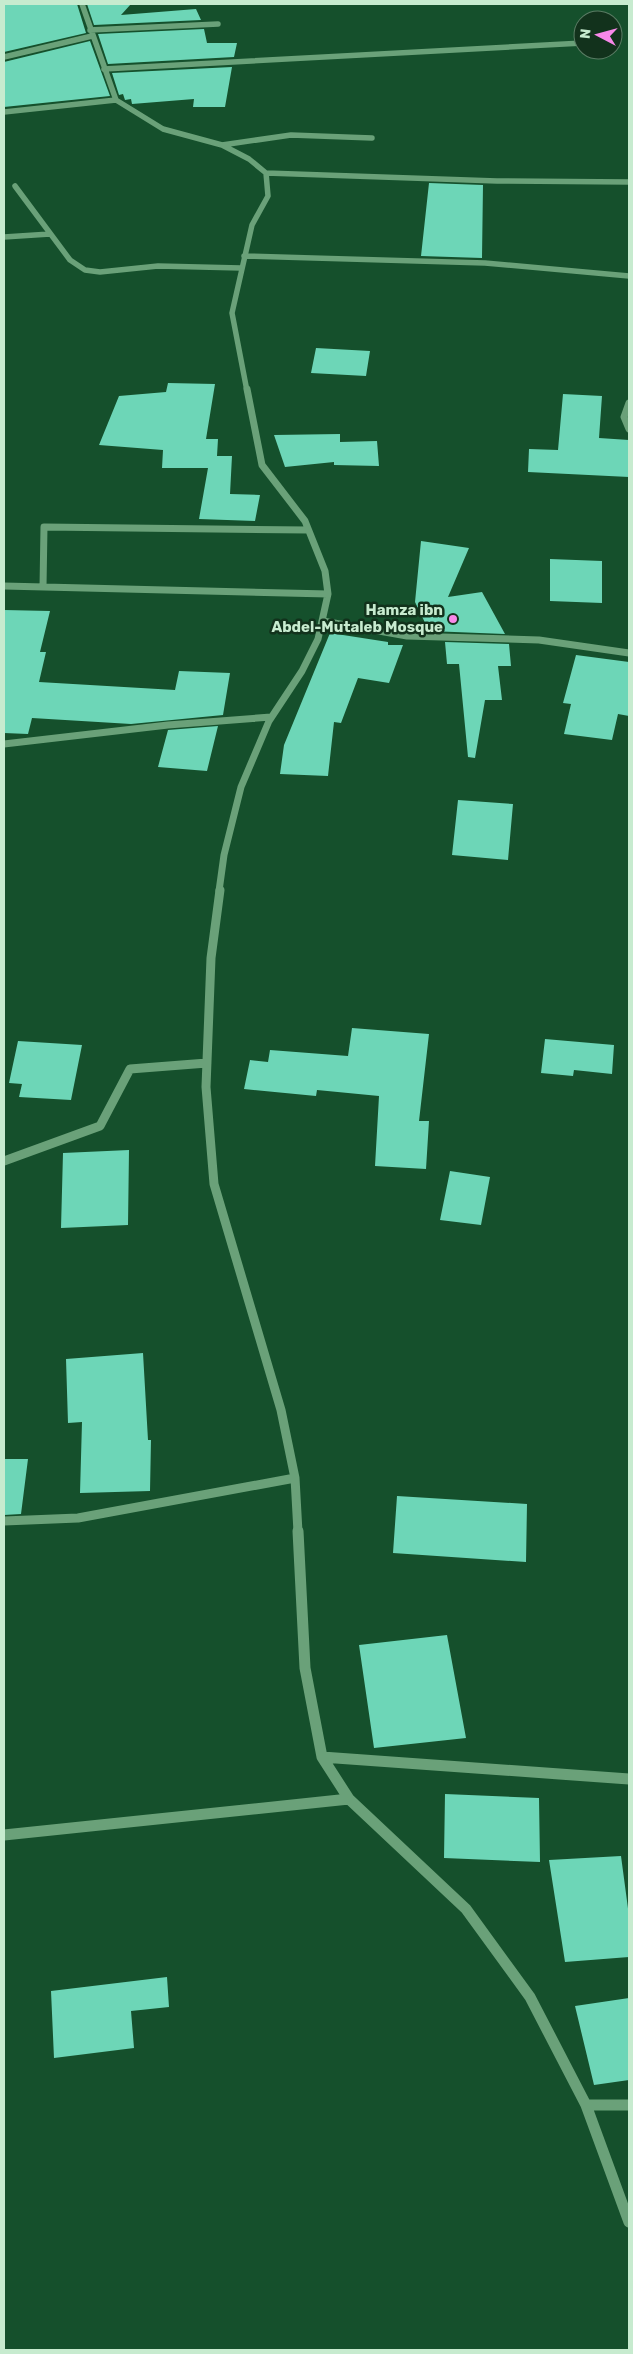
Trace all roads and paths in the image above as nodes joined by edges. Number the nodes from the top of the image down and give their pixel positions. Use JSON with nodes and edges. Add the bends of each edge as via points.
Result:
{"nodes":[{"id":1,"x":82,"y":4,"type":"edge"},
{"id":2,"x":218,"y":24,"type":"dead end"},
{"id":3,"x":91,"y":33,"type":"junction"},
{"id":4,"x":573,"y":44,"type":"edge"},
{"id":5,"x":4,"y":57,"type":"edge"},
{"id":6,"x":104,"y":69,"type":"junction"},
{"id":7,"x":116,"y":100,"type":"junction"},
{"id":8,"x":4,"y":112,"type":"edge"},
{"id":9,"x":372,"y":138,"type":"dead end"},
{"id":10,"x":222,"y":145,"type":"junction"},
{"id":11,"x":266,"y":173,"type":"junction"},
{"id":12,"x":629,"y":182,"type":"edge"},
{"id":13,"x":15,"y":186,"type":"dead end"},
{"id":14,"x":50,"y":234,"type":"junction"},
{"id":15,"x":4,"y":237,"type":"edge"},
{"id":16,"x":244,"y":256,"type":"junction"},
{"id":17,"x":241,"y":268,"type":"junction"},
{"id":18,"x":629,"y":276,"type":"edge"},
{"id":19,"x":629,"y":403,"type":"edge"},
{"id":20,"x":629,"y":429,"type":"edge"},
{"id":21,"x":308,"y":530,"type":"junction"},
{"id":22,"x":4,"y":586,"type":"edge"},
{"id":23,"x":43,"y":587,"type":"junction"},
{"id":24,"x":328,"y":594,"type":"junction"},
{"id":25,"x":323,"y":621,"type":"junction"},
{"id":26,"x":629,"y":653,"type":"edge"},
{"id":27,"x":271,"y":717,"type":"junction"},
{"id":28,"x":4,"y":744,"type":"edge"},
{"id":29,"x":207,"y":1063,"type":"junction"},
{"id":30,"x":4,"y":1161,"type":"edge"},
{"id":31,"x":295,"y":1478,"type":"junction"},
{"id":32,"x":4,"y":1521,"type":"edge"},
{"id":33,"x":322,"y":1757,"type":"junction"},
{"id":34,"x":629,"y":1779,"type":"edge"},
{"id":35,"x":349,"y":1799,"type":"junction"},
{"id":36,"x":4,"y":1835,"type":"edge"},
{"id":37,"x":586,"y":2105,"type":"junction"},
{"id":38,"x":629,"y":2105,"type":"edge"},
{"id":39,"x":629,"y":2222,"type":"edge"}],
"edges":[{"from":1,"to":3,"type":"street"},
{"from":2,"to":3,"type":"street"},
{"from":3,"to":5,"type":"street"},
{"from":3,"to":6,"type":"street"},
{"from":4,"to":6,"type":"street"},
{"from":6,"to":7,"type":"street"},
{"from":7,"to":8,"type":"street"},
{"from":7,"to":10,"type":"street","via":[[163,129]]},
{"from":9,"to":10,"type":"street","via":[[291,135]]},
{"from":10,"to":11,"type":"street","via":[[249,159]]},
{"from":11,"to":12,"type":"street"},
{"from":11,"to":16,"type":"street","via":[[268,196],[252,225]]},
{"from":13,"to":14,"type":"street"},
{"from":14,"to":15,"type":"street"},
{"from":14,"to":17,"type":"street","via":[[70,260],[85,270],[100,272],[158,266]]},
{"from":16,"to":17,"type":"street"},
{"from":16,"to":18,"type":"street","via":[[482,262]]},
{"from":17,"to":21,"type":"street","via":[[232,313],[262,465],[305,521]]},
{"from":19,"to":20,"type":"street","via":[[624,417]]},
{"from":21,"to":23,"type":"street","via":[[44,527]]},
{"from":21,"to":24,"type":"street","via":[[325,571]]},
{"from":22,"to":23,"type":"street"},
{"from":23,"to":24,"type":"street"},
{"from":24,"to":25,"type":"street"},
{"from":25,"to":26,"type":"street","via":[[407,636],[539,640]]},
{"from":25,"to":27,"type":"street","via":[[302,672]]},
{"from":27,"to":28,"type":"street"},
{"from":27,"to":29,"type":"street","via":[[241,787],[224,855],[211,958]]},
{"from":29,"to":30,"type":"street","via":[[130,1069],[100,1126]]},
{"from":29,"to":31,"type":"street","via":[[214,1184],[281,1410]]},
{"from":31,"to":32,"type":"street","via":[[78,1518]]},
{"from":31,"to":33,"type":"street","via":[[305,1668]]},
{"from":33,"to":34,"type":"street"},
{"from":33,"to":35,"type":"street"},
{"from":35,"to":36,"type":"street"},
{"from":35,"to":37,"type":"street","via":[[466,1909],[530,1997]]},
{"from":37,"to":38,"type":"street"},
{"from":37,"to":39,"type":"street"}]}
